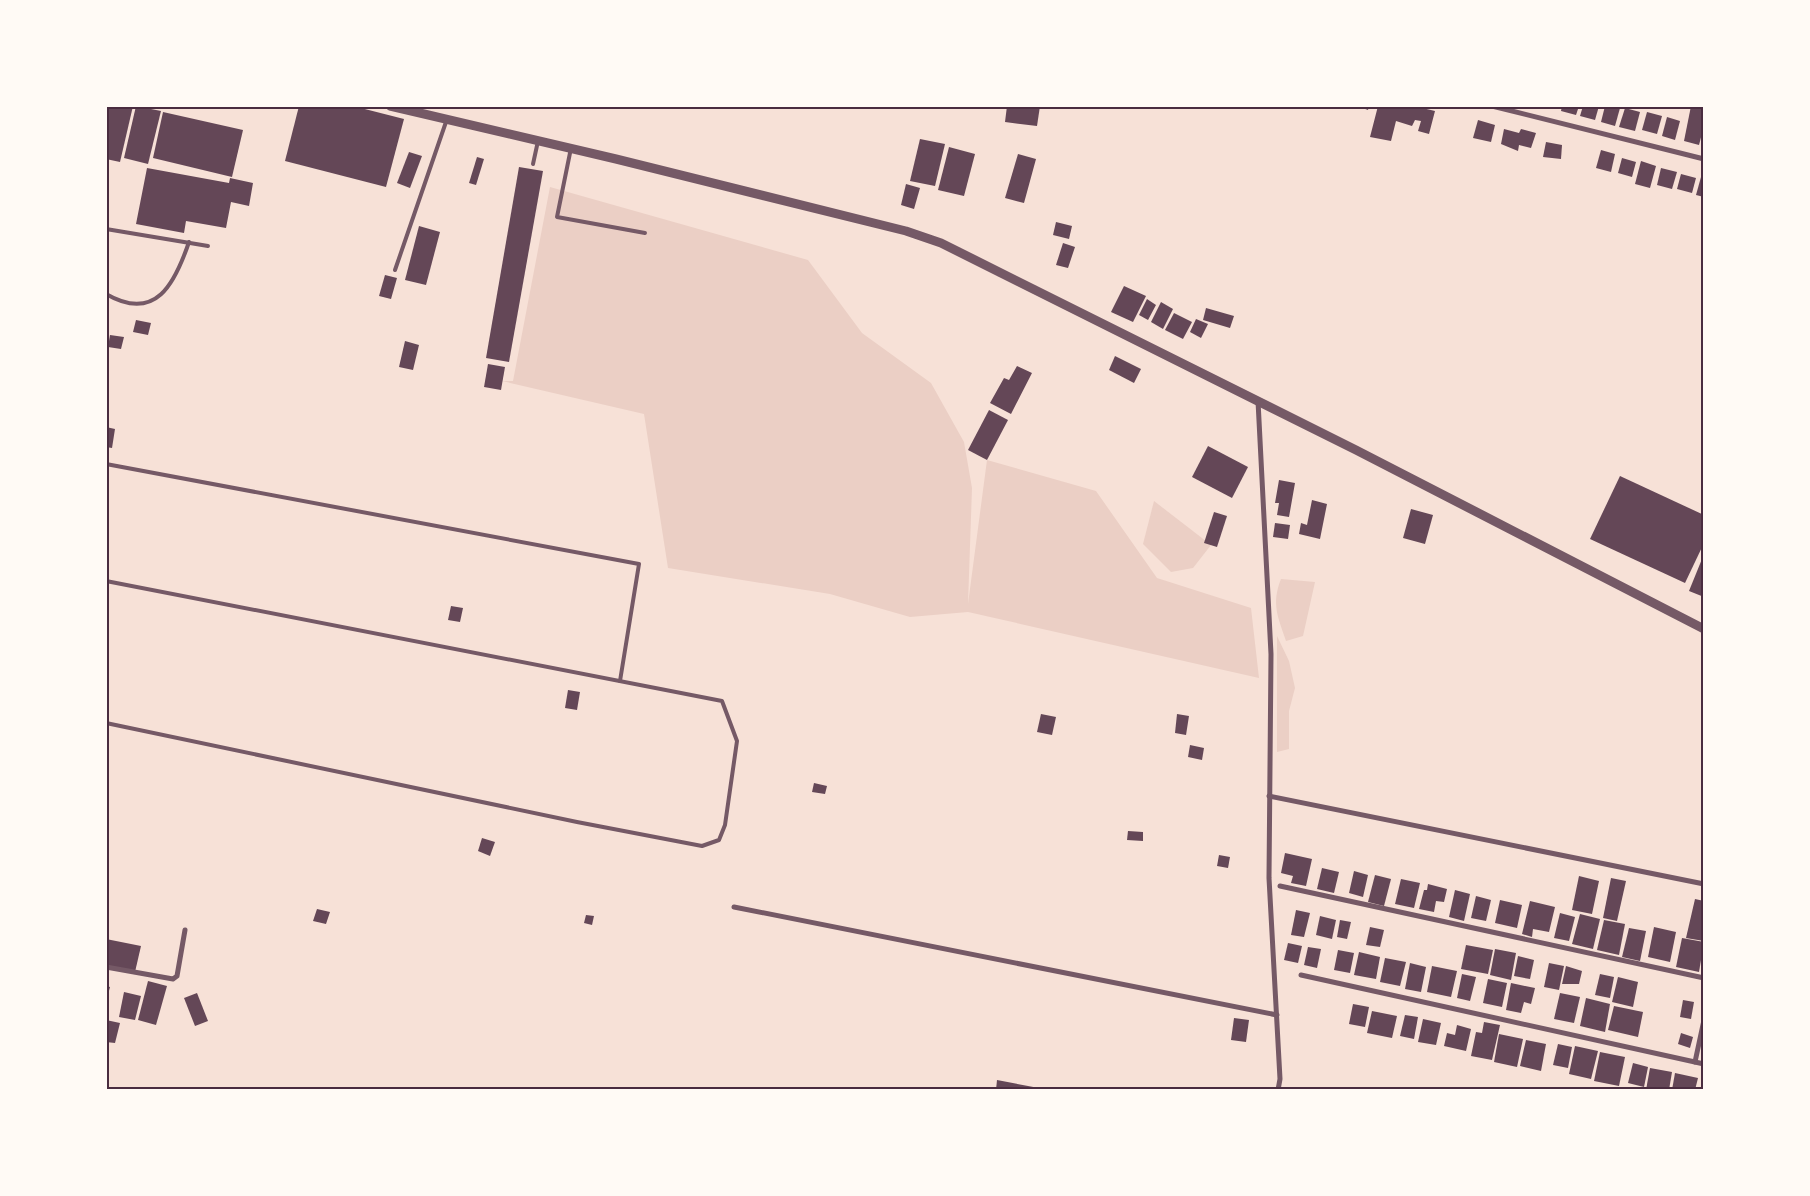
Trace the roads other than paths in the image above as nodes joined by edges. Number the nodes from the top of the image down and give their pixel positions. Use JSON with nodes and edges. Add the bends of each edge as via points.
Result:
{"nodes":[{"id":1,"x":390,"y":106,"type":"edge"},
{"id":2,"x":1492,"y":106,"type":"edge"},
{"id":3,"x":447,"y":120,"type":"junction"},
{"id":4,"x":538,"y":141,"type":"junction"},
{"id":5,"x":571,"y":148,"type":"junction"},
{"id":6,"x":1704,"y":159,"type":"edge"},
{"id":7,"x":533,"y":164,"type":"dead end"},
{"id":8,"x":106,"y":229,"type":"edge"},
{"id":9,"x":645,"y":233,"type":"dead end"},
{"id":10,"x":189,"y":242,"type":"junction"},
{"id":11,"x":208,"y":246,"type":"dead end"},
{"id":12,"x":395,"y":270,"type":"dead end"},
{"id":13,"x":106,"y":294,"type":"edge"},
{"id":14,"x":1258,"y":401,"type":"junction"},
{"id":15,"x":106,"y":464,"type":"edge"},
{"id":16,"x":106,"y":581,"type":"edge"},
{"id":17,"x":1704,"y":629,"type":"edge"},
{"id":18,"x":620,"y":681,"type":"junction"},
{"id":19,"x":106,"y":723,"type":"edge"},
{"id":20,"x":1269,"y":796,"type":"junction"},
{"id":21,"x":1704,"y":884,"type":"edge"},
{"id":22,"x":1280,"y":886,"type":"dead end"},
{"id":23,"x":734,"y":907,"type":"dead end"},
{"id":24,"x":184,"y":930,"type":"dead end"},
{"id":25,"x":106,"y":967,"type":"edge"},
{"id":26,"x":1301,"y":975,"type":"dead end"},
{"id":27,"x":1704,"y":978,"type":"edge"},
{"id":28,"x":1277,"y":1015,"type":"junction"},
{"id":29,"x":1704,"y":1020,"type":"edge"},
{"id":30,"x":1695,"y":1062,"type":"junction"},
{"id":31,"x":1704,"y":1064,"type":"edge"},
{"id":32,"x":1278,"y":1090,"type":"edge"}],
"edges":[{"from":1,"to":3,"type":"street"},
{"from":2,"to":6,"type":"street"},
{"from":3,"to":4,"type":"street"},
{"from":3,"to":12,"type":"lane"},
{"from":4,"to":5,"type":"street"},
{"from":4,"to":7,"type":"lane"},
{"from":5,"to":9,"type":"lane","via":[[557,217]]},
{"from":5,"to":14,"type":"street","via":[[941,243]]},
{"from":8,"to":10,"type":"lane"},
{"from":10,"to":11,"type":"lane"},
{"from":10,"to":13,"type":"lane","via":[[178,273],[155,299],[140,304],[126,303]]},
{"from":14,"to":17,"type":"street"},
{"from":14,"to":20,"type":"street","via":[[1271,654]]},
{"from":15,"to":18,"type":"lane","via":[[640,564]]},
{"from":16,"to":18,"type":"lane"},
{"from":18,"to":19,"type":"lane","via":[[722,701],[737,741],[725,825],[718,840],[702,846],[599,827]]},
{"from":20,"to":21,"type":"street"},
{"from":20,"to":28,"type":"street","via":[[1269,878]]},
{"from":22,"to":27,"type":"street"},
{"from":23,"to":28,"type":"street"},
{"from":24,"to":25,"type":"street","via":[[177,976],[173,979]]},
{"from":26,"to":30,"type":"street"},
{"from":28,"to":32,"type":"street"},
{"from":29,"to":30,"type":"street"},
{"from":30,"to":31,"type":"street"}]}
